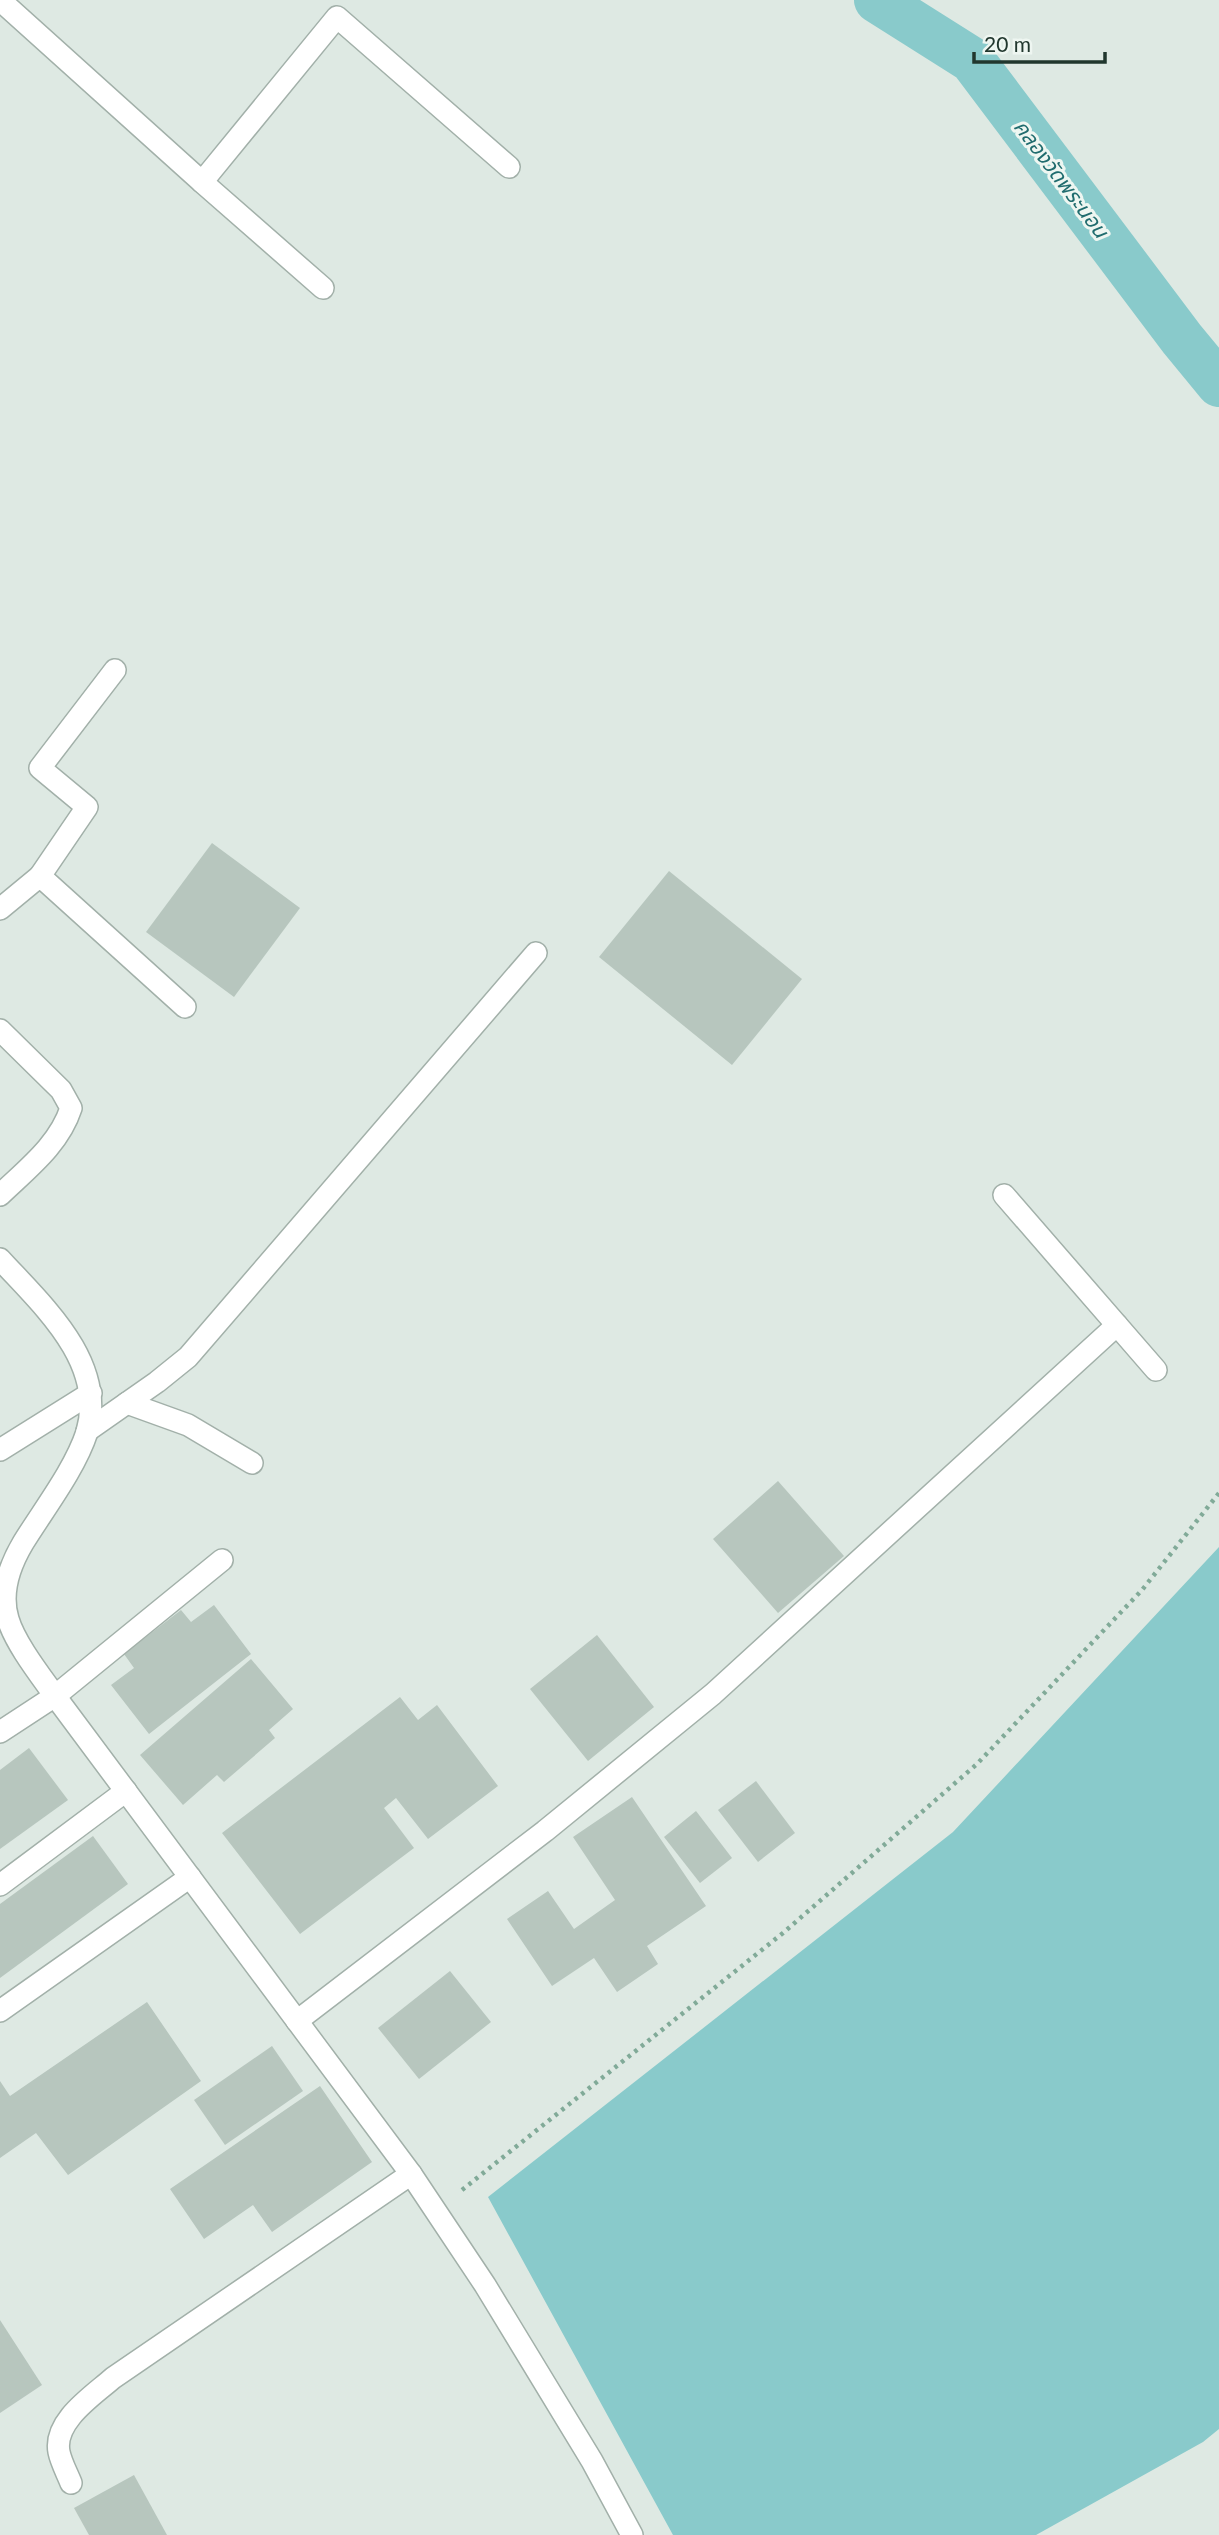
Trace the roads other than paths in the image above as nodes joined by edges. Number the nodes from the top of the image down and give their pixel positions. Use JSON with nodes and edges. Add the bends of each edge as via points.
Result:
{"nodes":[{"id":1,"x":0,"y":0,"type":"edge"},
{"id":2,"x":509,"y":167,"type":"dead end"},
{"id":3,"x":202,"y":182,"type":"junction"},
{"id":4,"x":323,"y":288,"type":"dead end"},
{"id":5,"x":115,"y":670,"type":"dead end"},
{"id":6,"x":40,"y":876,"type":"junction"},
{"id":7,"x":0,"y":909,"type":"edge"},
{"id":8,"x":536,"y":953,"type":"dead end"},
{"id":9,"x":185,"y":1007,"type":"dead end"},
{"id":10,"x":0,"y":1030,"type":"edge"},
{"id":11,"x":0,"y":1195,"type":"edge"},
{"id":12,"x":1003,"y":1195,"type":"dead end"},
{"id":13,"x":0,"y":1259,"type":"edge"},
{"id":14,"x":1116,"y":1325,"type":"junction"},
{"id":15,"x":1156,"y":1370,"type":"dead end"},
{"id":16,"x":91,"y":1393,"type":"junction"},
{"id":17,"x":127,"y":1404,"type":"junction"},
{"id":18,"x":87,"y":1431,"type":"junction"},
{"id":19,"x":0,"y":1450,"type":"edge"},
{"id":20,"x":252,"y":1463,"type":"dead end"},
{"id":21,"x":222,"y":1560,"type":"dead end"},
{"id":22,"x":55,"y":1696,"type":"junction"},
{"id":23,"x":0,"y":1732,"type":"edge"},
{"id":24,"x":126,"y":1791,"type":"junction"},
{"id":25,"x":190,"y":1877,"type":"junction"},
{"id":26,"x":0,"y":1885,"type":"edge"},
{"id":27,"x":0,"y":2011,"type":"edge"},
{"id":28,"x":297,"y":2021,"type":"junction"},
{"id":29,"x":411,"y":2174,"type":"junction"},
{"id":30,"x":71,"y":2483,"type":"dead end"},
{"id":31,"x":632,"y":2535,"type":"edge"}],
"edges":[{"from":1,"to":3,"type":"street"},
{"from":2,"to":3,"type":"street","via":[[337,17]]},
{"from":3,"to":4,"type":"street"},
{"from":5,"to":6,"type":"street","via":[[40,768],[87,807]]},
{"from":6,"to":7,"type":"street"},
{"from":6,"to":9,"type":"street"},
{"from":8,"to":17,"type":"street","via":[[188,1357]]},
{"from":10,"to":11,"type":"street","via":[[61,1090],[71,1108],[65,1126],[49,1147]]},
{"from":12,"to":14,"type":"street"},
{"from":13,"to":16,"type":"street","via":[[59,1324]]},
{"from":14,"to":15,"type":"street"},
{"from":14,"to":28,"type":"street","via":[[713,1694],[545,1831]]},
{"from":16,"to":18,"type":"street"},
{"from":16,"to":19,"type":"street"},
{"from":17,"to":18,"type":"street"},
{"from":17,"to":20,"type":"street","via":[[188,1425]]},
{"from":18,"to":22,"type":"street","via":[[17,1553],[5,1584],[8,1618]]},
{"from":21,"to":22,"type":"street"},
{"from":22,"to":23,"type":"street"},
{"from":22,"to":24,"type":"street"},
{"from":24,"to":25,"type":"street"},
{"from":24,"to":26,"type":"street"},
{"from":25,"to":27,"type":"street"},
{"from":25,"to":28,"type":"street"},
{"from":28,"to":29,"type":"street"},
{"from":29,"to":30,"type":"street","via":[[113,2378],[73,2414],[61,2432],[58,2449]]},
{"from":29,"to":31,"type":"street","via":[[528,2355]]}]}
